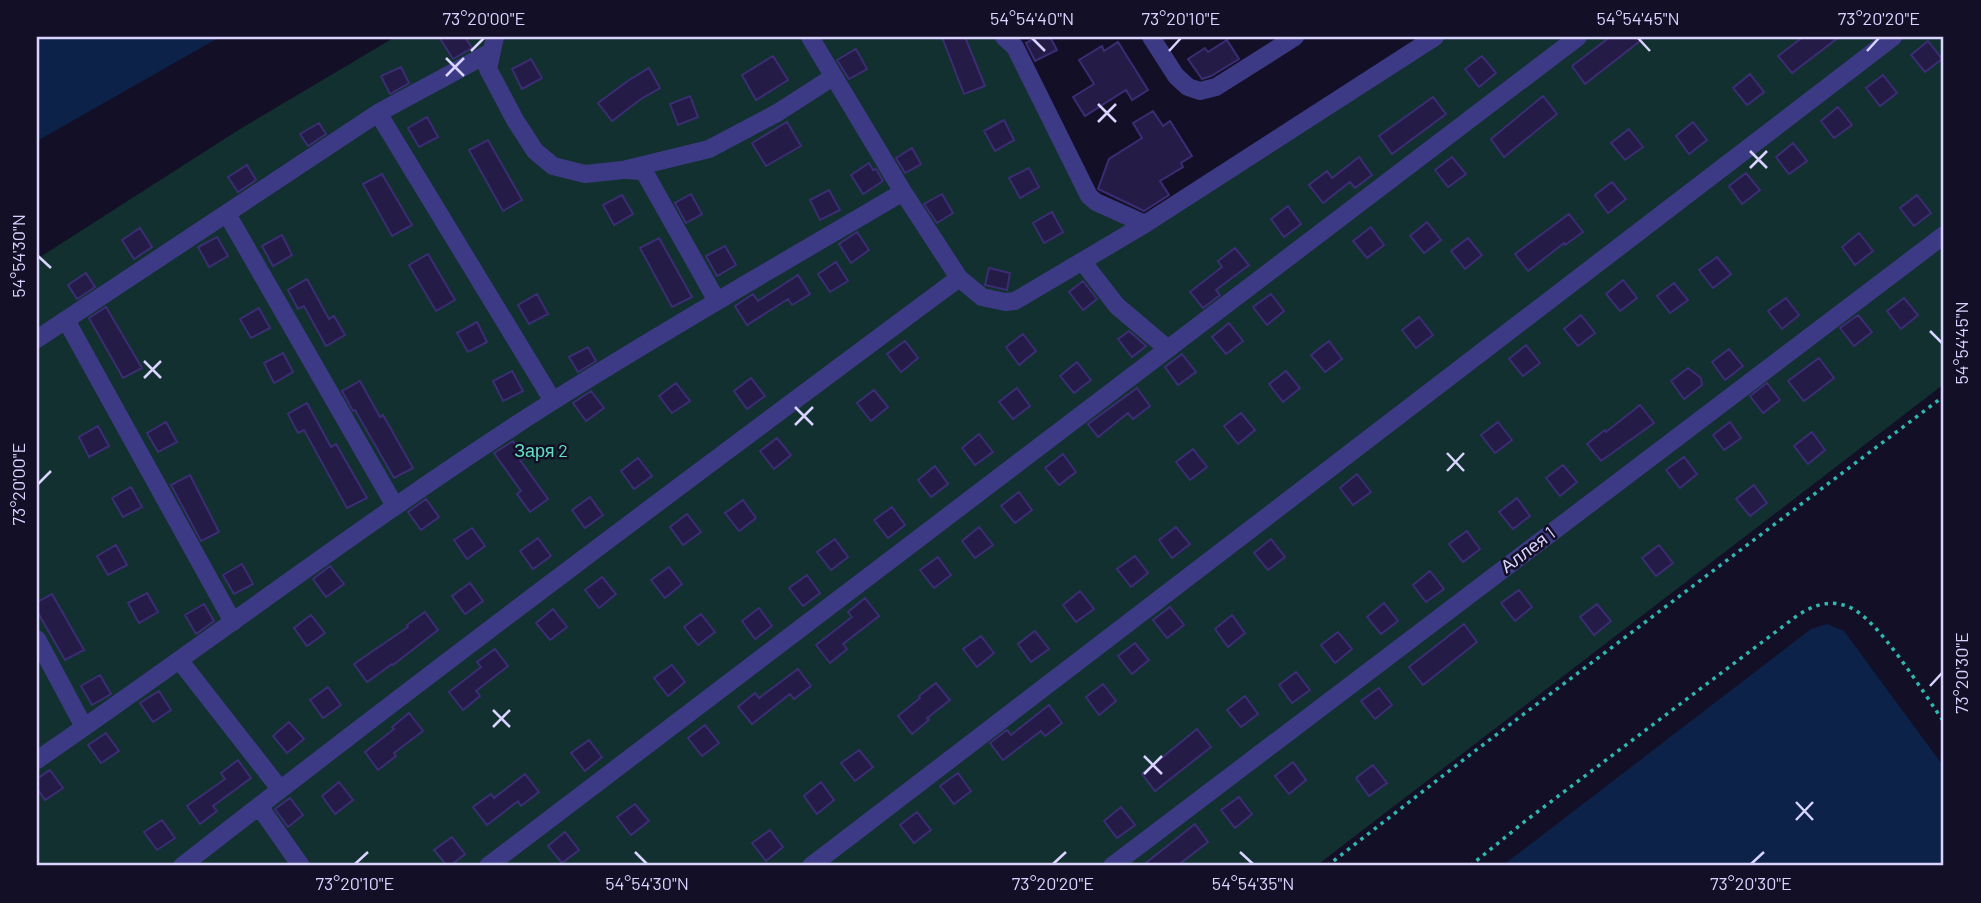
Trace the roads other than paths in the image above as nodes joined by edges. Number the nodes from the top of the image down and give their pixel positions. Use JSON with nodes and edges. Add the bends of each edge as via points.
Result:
{"nodes":[{"id":1,"x":810,"y":37,"type":"edge"},
{"id":2,"x":1004,"y":37,"type":"edge"},
{"id":3,"x":1151,"y":37,"type":"edge"},
{"id":4,"x":1295,"y":37,"type":"edge"},
{"id":5,"x":1435,"y":37,"type":"edge"},
{"id":6,"x":1578,"y":37,"type":"edge"},
{"id":7,"x":1893,"y":37,"type":"edge"},
{"id":8,"x":493,"y":44,"type":"edge"},
{"id":9,"x":833,"y":77,"type":"junction"},
{"id":10,"x":378,"y":113,"type":"junction"},
{"id":11,"x":623,"y":170,"type":"junction"},
{"id":12,"x":903,"y":192,"type":"junction"},
{"id":13,"x":227,"y":214,"type":"junction"},
{"id":14,"x":1144,"y":224,"type":"junction"},
{"id":15,"x":1944,"y":235,"type":"edge"},
{"id":16,"x":1082,"y":261,"type":"junction"},
{"id":17,"x":959,"y":278,"type":"junction"},
{"id":18,"x":717,"y":301,"type":"junction"},
{"id":19,"x":65,"y":320,"type":"junction"},
{"id":20,"x":37,"y":339,"type":"edge"},
{"id":21,"x":1168,"y":349,"type":"junction"},
{"id":22,"x":553,"y":401,"type":"junction"},
{"id":23,"x":395,"y":506,"type":"junction"},
{"id":24,"x":233,"y":622,"type":"junction"},
{"id":25,"x":37,"y":639,"type":"edge"},
{"id":26,"x":180,"y":661,"type":"junction"},
{"id":27,"x":84,"y":727,"type":"junction"},
{"id":28,"x":37,"y":760,"type":"edge"},
{"id":29,"x":280,"y":789,"type":"junction"},
{"id":30,"x":259,"y":806,"type":"junction"},
{"id":31,"x":183,"y":866,"type":"edge"},
{"id":32,"x":301,"y":866,"type":"edge"},
{"id":33,"x":488,"y":866,"type":"edge"},
{"id":34,"x":811,"y":866,"type":"edge"},
{"id":35,"x":1112,"y":866,"type":"edge"}],
"edges":[{"from":1,"to":9,"type":"street"},
{"from":2,"to":14,"type":"street","via":[[1015,47],[1089,195]]},
{"from":3,"to":4,"type":"street","via":[[1176,76],[1200,91],[1216,87]]},
{"from":5,"to":14,"type":"street"},
{"from":6,"to":21,"type":"street"},
{"from":7,"to":34,"type":"street"},
{"from":8,"to":10,"type":"street"},
{"from":8,"to":11,"type":"street","via":[[488,69],[535,151],[553,166],[585,174]]},
{"from":9,"to":11,"type":"street","via":[[709,149]]},
{"from":9,"to":12,"type":"street"},
{"from":10,"to":13,"type":"street"},
{"from":10,"to":22,"type":"street"},
{"from":11,"to":18,"type":"street","via":[[646,175]]},
{"from":12,"to":17,"type":"street"},
{"from":12,"to":18,"type":"street"},
{"from":13,"to":19,"type":"street"},
{"from":13,"to":23,"type":"street"},
{"from":14,"to":16,"type":"street"},
{"from":15,"to":35,"type":"street","name":"Аллея 1"},
{"from":16,"to":17,"type":"street","via":[[1015,301],[982,296]]},
{"from":16,"to":21,"type":"street","via":[[1116,306]]},
{"from":17,"to":29,"type":"street"},
{"from":18,"to":22,"type":"street"},
{"from":19,"to":20,"type":"street"},
{"from":19,"to":24,"type":"street"},
{"from":21,"to":33,"type":"street"},
{"from":22,"to":23,"type":"street"},
{"from":23,"to":24,"type":"street"},
{"from":24,"to":26,"type":"street"},
{"from":25,"to":27,"type":"street"},
{"from":26,"to":27,"type":"street"},
{"from":26,"to":29,"type":"street"},
{"from":27,"to":28,"type":"street"},
{"from":29,"to":30,"type":"street"},
{"from":30,"to":31,"type":"street"},
{"from":30,"to":32,"type":"street"}]}
